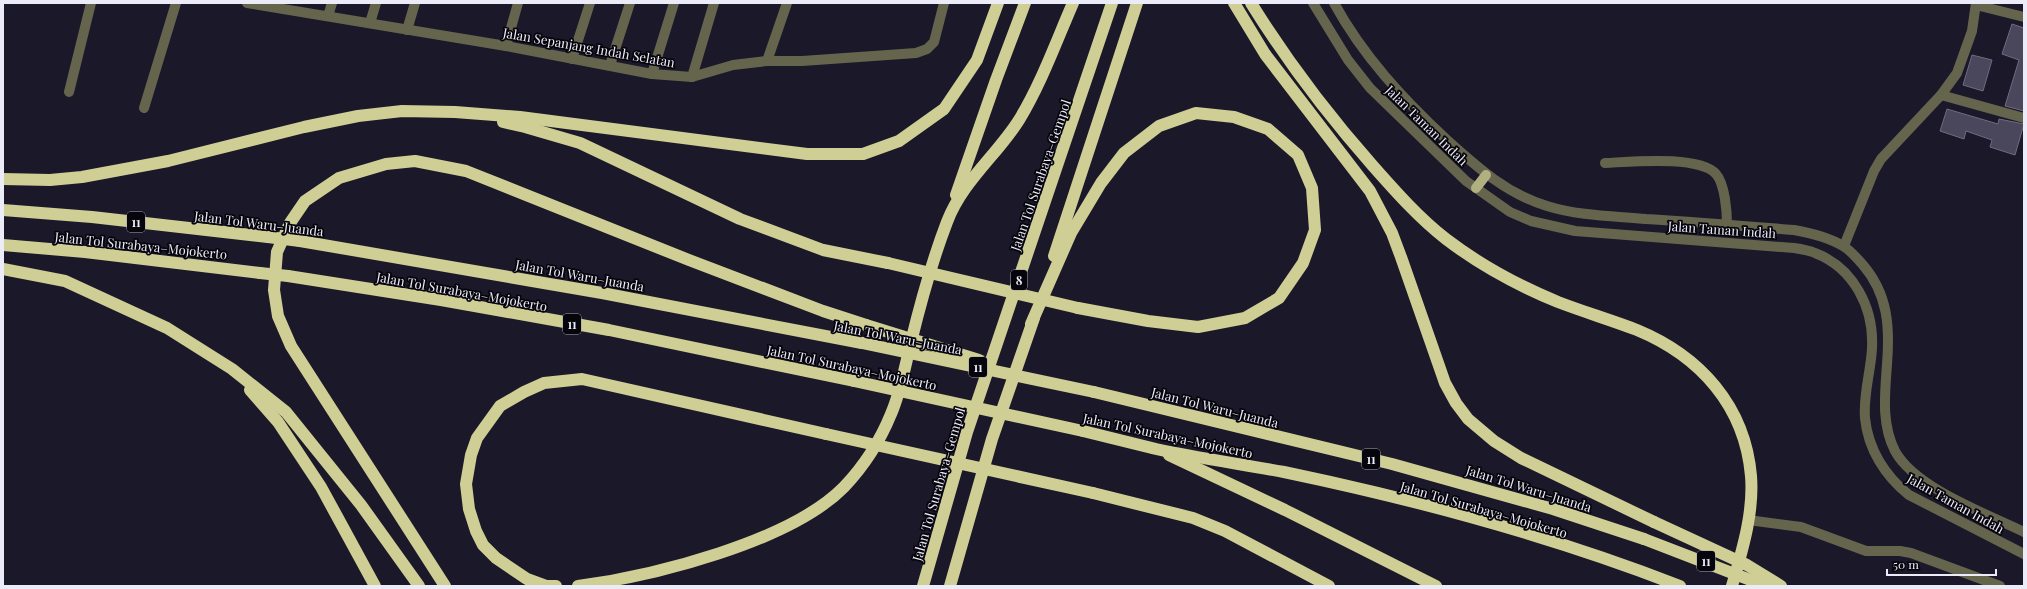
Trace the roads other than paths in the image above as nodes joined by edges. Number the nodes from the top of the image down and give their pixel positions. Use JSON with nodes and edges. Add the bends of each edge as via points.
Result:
{"nodes":[{"id":1,"x":91,"y":3,"type":"edge"},
{"id":2,"x":176,"y":3,"type":"edge"},
{"id":3,"x":247,"y":3,"type":"edge"},
{"id":4,"x":332,"y":3,"type":"edge"},
{"id":5,"x":376,"y":3,"type":"edge"},
{"id":6,"x":415,"y":3,"type":"edge"},
{"id":7,"x":518,"y":3,"type":"edge"},
{"id":8,"x":590,"y":3,"type":"edge"},
{"id":9,"x":630,"y":3,"type":"edge"},
{"id":10,"x":674,"y":3,"type":"edge"},
{"id":11,"x":714,"y":3,"type":"edge"},
{"id":12,"x":787,"y":3,"type":"edge"},
{"id":13,"x":944,"y":3,"type":"edge"},
{"id":14,"x":998,"y":3,"type":"edge"},
{"id":15,"x":1025,"y":3,"type":"edge"},
{"id":16,"x":1073,"y":3,"type":"edge"},
{"id":17,"x":1112,"y":3,"type":"edge"},
{"id":18,"x":1137,"y":3,"type":"edge"},
{"id":19,"x":1234,"y":3,"type":"edge"},
{"id":20,"x":1251,"y":3,"type":"edge"},
{"id":21,"x":1313,"y":3,"type":"edge"},
{"id":22,"x":1334,"y":3,"type":"edge"},
{"id":23,"x":1976,"y":4,"type":"edge"},
{"id":24,"x":288,"y":6,"type":"edge"},
{"id":25,"x":328,"y":16,"type":"junction"},
{"id":26,"x":2024,"y":16,"type":"edge"},
{"id":27,"x":370,"y":23,"type":"junction"},
{"id":28,"x":407,"y":30,"type":"junction"},
{"id":29,"x":506,"y":46,"type":"junction"},
{"id":30,"x":572,"y":59,"type":"junction"},
{"id":31,"x":767,"y":61,"type":"junction"},
{"id":32,"x":610,"y":65,"type":"junction"},
{"id":33,"x":652,"y":74,"type":"junction"},
{"id":34,"x":692,"y":77,"type":"junction"},
{"id":35,"x":69,"y":92,"type":"dead end"},
{"id":36,"x":1941,"y":95,"type":"junction"},
{"id":37,"x":144,"y":108,"type":"dead end"},
{"id":38,"x":454,"y":112,"type":"junction"},
{"id":39,"x":2024,"y":118,"type":"edge"},
{"id":40,"x":1604,"y":163,"type":"dead end"},
{"id":41,"x":1486,"y":175,"type":"junction"},
{"id":42,"x":3,"y":179,"type":"edge"},
{"id":43,"x":1476,"y":188,"type":"junction"},
{"id":44,"x":3,"y":210,"type":"edge"},
{"id":45,"x":947,"y":221,"type":"junction"},
{"id":46,"x":1727,"y":225,"type":"junction"},
{"id":47,"x":3,"y":245,"type":"edge"},
{"id":48,"x":1844,"y":246,"type":"junction"},
{"id":49,"x":3,"y":269,"type":"edge"},
{"id":50,"x":1032,"y":324,"type":"junction"},
{"id":51,"x":232,"y":369,"type":"junction"},
{"id":52,"x":1048,"y":381,"type":"junction"},
{"id":53,"x":1156,"y":449,"type":"junction"},
{"id":54,"x":1748,"y":520,"type":"junction"},
{"id":55,"x":2024,"y":532,"type":"edge"},
{"id":56,"x":1744,"y":544,"type":"junction"},
{"id":57,"x":2024,"y":554,"type":"edge"},
{"id":58,"x":931,"y":558,"type":"junction"},
{"id":59,"x":375,"y":586,"type":"edge"},
{"id":60,"x":419,"y":586,"type":"edge"},
{"id":61,"x":445,"y":586,"type":"edge"},
{"id":62,"x":556,"y":586,"type":"edge"},
{"id":63,"x":578,"y":586,"type":"edge"},
{"id":64,"x":919,"y":586,"type":"edge"},
{"id":65,"x":923,"y":586,"type":"edge"},
{"id":66,"x":950,"y":586,"type":"edge"},
{"id":67,"x":1329,"y":586,"type":"edge"},
{"id":68,"x":1436,"y":586,"type":"edge"},
{"id":69,"x":1680,"y":586,"type":"edge"},
{"id":70,"x":1723,"y":586,"type":"edge"},
{"id":71,"x":1732,"y":586,"type":"edge"},
{"id":72,"x":1766,"y":586,"type":"edge"},
{"id":73,"x":1781,"y":586,"type":"edge"},
{"id":74,"x":2000,"y":586,"type":"edge"}],
"edges":[{"from":1,"to":35,"type":"street"},
{"from":2,"to":37,"type":"street"},
{"from":3,"to":24,"type":"street","name":"Jalan Sepanjang Indah Selatan"},
{"from":4,"to":25,"type":"street"},
{"from":5,"to":27,"type":"street"},
{"from":6,"to":28,"type":"street"},
{"from":7,"to":29,"type":"street"},
{"from":8,"to":30,"type":"street"},
{"from":9,"to":32,"type":"street"},
{"from":10,"to":33,"type":"street"},
{"from":11,"to":34,"type":"street"},
{"from":12,"to":31,"type":"street"},
{"from":13,"to":31,"type":"street","name":"Jalan Sepanjang Indah Selatan","via":[[934,42],[927,49],[916,53]]},
{"from":14,"to":38,"type":"highway","via":[[977,60],[944,109],[899,141],[863,154],[807,154],[570,123]]},
{"from":15,"to":45,"type":"highway"},
{"from":16,"to":45,"type":"highway","via":[[1019,120],[1006,140],[956,201]]},
{"from":17,"to":58,"type":"highway","name":"Jalan Tol Surabaya–Gempol","number":"8","via":[[967,432]]},
{"from":18,"to":50,"type":"highway","number":"8"},
{"from":19,"to":73,"type":"highway","bridge":true,"via":[[1265,54],[1370,191],[1392,233],[1445,383],[1468,419],[1494,441],[1521,458],[1747,565]]},
{"from":20,"to":54,"type":"highway","via":[[1271,35],[1336,124],[1402,198],[1446,239],[1469,256],[1529,290],[1638,331],[1663,344],[1689,360],[1707,376],[1721,392],[1731,411],[1747,453],[1751,477]]},
{"from":21,"to":43,"type":"street","name":"Jalan Taman Indah","via":[[1348,60],[1370,88],[1443,160]]},
{"from":22,"to":41,"type":"street","name":"Jalan Taman Indah","via":[[1362,49],[1387,80],[1424,119]]},
{"from":23,"to":26,"type":"street"},
{"from":23,"to":36,"type":"street","via":[[1972,31],[1957,73]]},
{"from":24,"to":25,"type":"street","name":"Jalan Sepanjang Indah Selatan"},
{"from":25,"to":27,"type":"street","name":"Jalan Sepanjang Indah Selatan"},
{"from":27,"to":28,"type":"street","name":"Jalan Sepanjang Indah Selatan"},
{"from":28,"to":29,"type":"street","name":"Jalan Sepanjang Indah Selatan"},
{"from":29,"to":30,"type":"street","name":"Jalan Sepanjang Indah Selatan"},
{"from":30,"to":32,"type":"street","name":"Jalan Sepanjang Indah Selatan"},
{"from":31,"to":34,"type":"street","name":"Jalan Sepanjang Indah Selatan","via":[[733,65]]},
{"from":32,"to":33,"type":"street","name":"Jalan Sepanjang Indah Selatan"},
{"from":33,"to":34,"type":"street","name":"Jalan Sepanjang Indah Selatan"},
{"from":36,"to":39,"type":"street"},
{"from":36,"to":48,"type":"street","via":[[1881,159],[1874,170]]},
{"from":38,"to":42,"type":"highway","via":[[402,111],[358,116],[304,126],[168,161],[82,177],[50,180]]},
{"from":38,"to":50,"type":"highway","bridge":true,"via":[[525,126],[580,143],[740,219],[823,250],[888,263],[1078,308],[1198,327],[1245,318],[1279,298],[1303,263],[1315,230],[1312,188],[1298,154],[1268,129],[1234,117],[1196,113],[1159,126],[1124,153],[1100,183],[1071,233]]},
{"from":40,"to":46,"type":"street","via":[[1681,162],[1702,165],[1716,174],[1721,183]]},
{"from":41,"to":43,"type":"main road"},
{"from":41,"to":46,"type":"street","name":"Jalan Taman Indah","via":[[1526,198],[1566,211]]},
{"from":43,"to":57,"type":"street","name":"Jalan Taman Indah","via":[[1510,212],[1552,228],[1794,248],[1815,252],[1827,259],[1851,280],[1863,296],[1869,312],[1872,349],[1865,418],[1868,436],[1884,470],[1896,485],[1909,494]]},
{"from":44,"to":52,"type":"highway","name":"Jalan Tol Waru–Juanda","number":"11","bridge":true,"via":[[92,217],[300,241],[602,293]]},
{"from":45,"to":63,"type":"highway","via":[[921,302],[892,413],[865,461],[842,488],[806,516],[759,538],[700,559],[644,574]]},
{"from":46,"to":48,"type":"street","name":"Jalan Taman Indah","via":[[1794,230]]},
{"from":47,"to":53,"type":"highway","name":"Jalan Tol Surabaya–Mojokerto","number":"11","bridge":true,"via":[[260,272],[441,300],[609,330],[854,381]]},
{"from":48,"to":55,"type":"street","name":"Jalan Taman Indah","via":[[1876,282],[1886,311],[1888,343],[1885,416],[1888,435],[1895,451],[1906,465],[1937,490]]},
{"from":49,"to":51,"type":"highway","via":[[65,281],[167,328]]},
{"from":50,"to":66,"type":"highway","number":"8","via":[[992,439]]},
{"from":51,"to":59,"type":"highway","via":[[278,422],[320,488]]},
{"from":51,"to":60,"type":"highway","via":[[286,412],[361,505]]},
{"from":52,"to":61,"type":"highway","bridge":true,"via":[[823,311],[466,171],[415,161],[386,164],[339,178],[305,202],[290,223],[277,252],[274,290],[278,316],[291,346]]},
{"from":52,"to":72,"type":"highway","name":"Jalan Tol Waru–Juanda","number":"11","bridge":true,"via":[[1392,464],[1644,538]]},
{"from":53,"to":68,"type":"highway"},
{"from":53,"to":69,"type":"highway","name":"Jalan Tol Surabaya–Mojokerto","number":"11","via":[[1284,472],[1425,505],[1635,569]]},
{"from":54,"to":56,"type":"highway"},
{"from":54,"to":74,"type":"street","via":[[1801,527],[1866,551],[1911,553]]},
{"from":56,"to":70,"type":"highway"},
{"from":56,"to":71,"type":"highway"},
{"from":58,"to":64,"type":"highway"},
{"from":58,"to":65,"type":"highway","name":"Jalan Tol Surabaya–Gempol","number":"8"},
{"from":62,"to":67,"type":"highway","bridge":true,"via":[[546,586],[527,579],[496,558],[484,545],[476,531],[469,508],[466,484],[477,438],[500,406],[544,383],[582,379],[1093,493],[1193,518],[1225,530]]}]}
